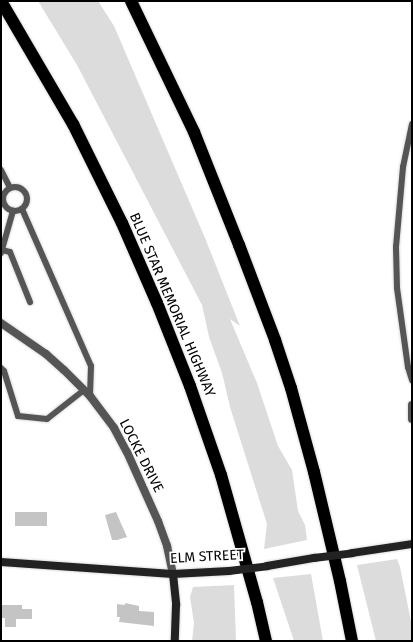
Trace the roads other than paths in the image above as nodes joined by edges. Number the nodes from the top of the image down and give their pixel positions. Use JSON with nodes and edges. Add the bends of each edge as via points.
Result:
{"nodes":[{"id":1,"x":1,"y":1,"type":"edge"},
{"id":2,"x":131,"y":1,"type":"edge"},
{"id":3,"x":412,"y":124,"type":"edge"},
{"id":4,"x":1,"y":170,"type":"edge"},
{"id":5,"x":10,"y":188,"type":"junction"},
{"id":6,"x":22,"y":209,"type":"junction"},
{"id":7,"x":13,"y":211,"type":"junction"},
{"id":8,"x":2,"y":251,"type":"edge"},
{"id":9,"x":30,"y":302,"type":"dead end"},
{"id":10,"x":1,"y":323,"type":"edge"},
{"id":11,"x":1,"y":368,"type":"edge"},
{"id":12,"x":412,"y":380,"type":"edge"},
{"id":13,"x":87,"y":393,"type":"junction"},
{"id":14,"x":412,"y":405,"type":"edge"},
{"id":15,"x":412,"y":419,"type":"edge"},
{"id":16,"x":412,"y":544,"type":"edge"},
{"id":17,"x":1,"y":562,"type":"edge"},
{"id":18,"x":173,"y":574,"type":"junction"},
{"id":19,"x":175,"y":641,"type":"edge"},
{"id":20,"x":266,"y":641,"type":"edge"},
{"id":21,"x":352,"y":641,"type":"edge"}],
"edges":[{"from":1,"to":20,"type":"highway","name":"BLUE STAR MEMORIAL HIGHWAY","via":[[72,124],[122,223],[157,302],[221,475]]},
{"from":2,"to":21,"type":"highway","via":[[194,132],[275,340],[314,472]]},
{"from":3,"to":12,"type":"lane","via":[[403,166],[396,247],[397,288]]},
{"from":4,"to":5,"type":"lane"},
{"from":5,"to":6,"type":"lane","via":[[18,188],[25,193],[27,200]]},
{"from":5,"to":7,"type":"lane","via":[[5,194],[4,202]]},
{"from":6,"to":7,"type":"lane"},
{"from":6,"to":13,"type":"lane","via":[[91,366]]},
{"from":7,"to":8,"type":"lane"},
{"from":8,"to":9,"type":"lane","via":[[10,252]]},
{"from":10,"to":13,"type":"street","name":"LOCKE DRIVE","via":[[46,354]]},
{"from":11,"to":13,"type":"lane","via":[[18,416],[47,419]]},
{"from":13,"to":18,"type":"street","name":"LOCKE DRIVE","via":[[114,428],[127,452],[158,521]]},
{"from":14,"to":15,"type":"street"},
{"from":16,"to":18,"type":"street","name":"ELM STREET","bridge":true,"via":[[229,571]]},
{"from":17,"to":18,"type":"street","name":"ELM STREET"},
{"from":18,"to":19,"type":"street","via":[[176,605]]}]}
